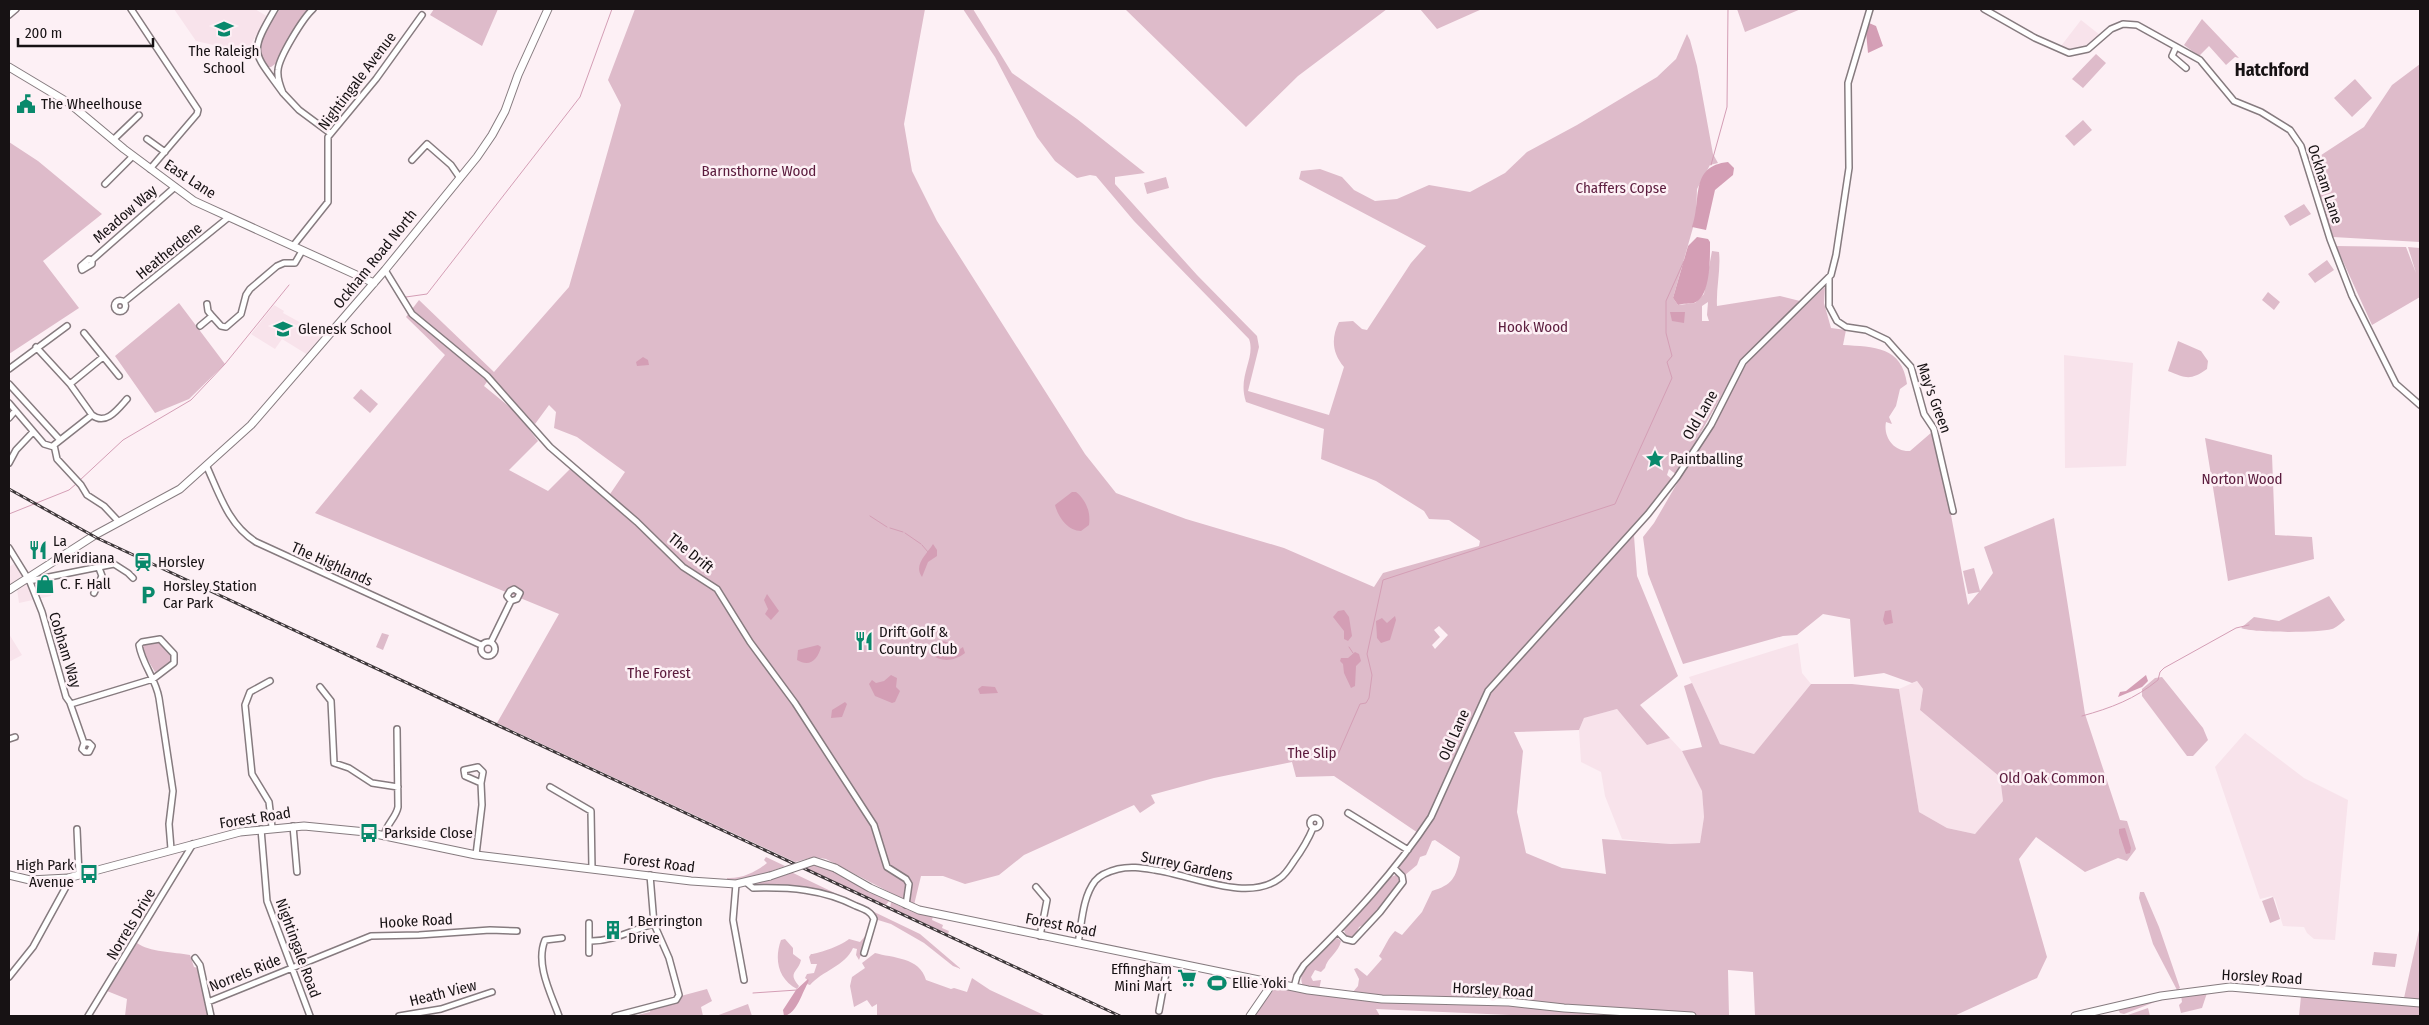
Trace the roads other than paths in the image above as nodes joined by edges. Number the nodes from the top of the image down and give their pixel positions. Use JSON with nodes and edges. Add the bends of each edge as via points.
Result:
{"nodes":[{"id":1,"x":16,"y":9,"type":"edge"},
{"id":2,"x":131,"y":9,"type":"edge"},
{"id":3,"x":275,"y":9,"type":"edge"},
{"id":4,"x":313,"y":9,"type":"edge"},
{"id":5,"x":548,"y":9,"type":"edge"},
{"id":6,"x":1870,"y":9,"type":"edge"},
{"id":7,"x":1984,"y":9,"type":"edge"},
{"id":8,"x":9,"y":15,"type":"edge"},
{"id":9,"x":422,"y":15,"type":"dead end"},
{"id":10,"x":2176,"y":47,"type":"junction"},
{"id":11,"x":279,"y":65,"type":"junction"},
{"id":12,"x":9,"y":67,"type":"edge"},
{"id":13,"x":266,"y":68,"type":"junction"},
{"id":14,"x":2186,"y":68,"type":"dead end"},
{"id":15,"x":283,"y":93,"type":"junction"},
{"id":16,"x":139,"y":115,"type":"dead end"},
{"id":17,"x":330,"y":133,"type":"junction"},
{"id":18,"x":147,"y":139,"type":"dead end"},
{"id":19,"x":113,"y":140,"type":"junction"},
{"id":20,"x":165,"y":152,"type":"junction"},
{"id":21,"x":133,"y":156,"type":"junction"},
{"id":22,"x":412,"y":160,"type":"dead end"},
{"id":23,"x":150,"y":169,"type":"junction"},
{"id":24,"x":460,"y":178,"type":"junction"},
{"id":25,"x":105,"y":184,"type":"dead end"},
{"id":26,"x":175,"y":187,"type":"junction"},
{"id":27,"x":229,"y":218,"type":"junction"},
{"id":28,"x":293,"y":246,"type":"junction"},
{"id":29,"x":302,"y":251,"type":"junction"},
{"id":30,"x":92,"y":260,"type":"dead end"},
{"id":31,"x":386,"y":270,"type":"junction"},
{"id":32,"x":1829,"y":278,"type":"junction"},
{"id":33,"x":374,"y":283,"type":"junction"},
{"id":34,"x":124,"y":302,"type":"dead end"},
{"id":35,"x":207,"y":304,"type":"dead end"},
{"id":36,"x":212,"y":316,"type":"junction"},
{"id":37,"x":67,"y":326,"type":"dead end"},
{"id":38,"x":200,"y":326,"type":"dead end"},
{"id":39,"x":84,"y":333,"type":"dead end"},
{"id":40,"x":36,"y":347,"type":"junction"},
{"id":41,"x":104,"y":358,"type":"junction"},
{"id":42,"x":9,"y":369,"type":"edge"},
{"id":43,"x":119,"y":376,"type":"dead end"},
{"id":44,"x":9,"y":384,"type":"edge"},
{"id":45,"x":70,"y":384,"type":"junction"},
{"id":46,"x":127,"y":399,"type":"dead end"},
{"id":47,"x":9,"y":403,"type":"edge"},
{"id":48,"x":2420,"y":404,"type":"edge"},
{"id":49,"x":15,"y":412,"type":"junction"},
{"id":50,"x":92,"y":415,"type":"junction"},
{"id":51,"x":9,"y":418,"type":"edge"},
{"id":52,"x":33,"y":432,"type":"junction"},
{"id":53,"x":60,"y":440,"type":"junction"},
{"id":54,"x":54,"y":447,"type":"junction"},
{"id":55,"x":9,"y":463,"type":"edge"},
{"id":56,"x":207,"y":467,"type":"junction"},
{"id":57,"x":1953,"y":511,"type":"dead end"},
{"id":58,"x":119,"y":522,"type":"junction"},
{"id":59,"x":9,"y":548,"type":"edge"},
{"id":60,"x":99,"y":568,"type":"junction"},
{"id":61,"x":36,"y":572,"type":"junction"},
{"id":62,"x":133,"y":578,"type":"dead end"},
{"id":63,"x":28,"y":579,"type":"junction"},
{"id":64,"x":40,"y":579,"type":"junction"},
{"id":65,"x":9,"y":590,"type":"edge"},
{"id":66,"x":94,"y":593,"type":"dead end"},
{"id":67,"x":511,"y":601,"type":"dead end"},
{"id":68,"x":491,"y":642,"type":"junction"},
{"id":69,"x":481,"y":645,"type":"junction"},
{"id":70,"x":153,"y":679,"type":"junction"},
{"id":71,"x":270,"y":681,"type":"dead end"},
{"id":72,"x":320,"y":687,"type":"dead end"},
{"id":73,"x":70,"y":703,"type":"junction"},
{"id":74,"x":397,"y":729,"type":"dead end"},
{"id":75,"x":84,"y":743,"type":"dead end"},
{"id":76,"x":481,"y":783,"type":"dead end"},
{"id":77,"x":398,"y":787,"type":"junction"},
{"id":78,"x":550,"y":787,"type":"dead end"},
{"id":79,"x":1348,"y":813,"type":"dead end"},
{"id":80,"x":293,"y":826,"type":"junction"},
{"id":81,"x":272,"y":827,"type":"junction"},
{"id":82,"x":77,"y":828,"type":"dead end"},
{"id":83,"x":1313,"y":828,"type":"dead end"},
{"id":84,"x":262,"y":829,"type":"junction"},
{"id":85,"x":384,"y":836,"type":"junction"},
{"id":86,"x":193,"y":844,"type":"junction"},
{"id":87,"x":171,"y":849,"type":"junction"},
{"id":88,"x":1408,"y":850,"type":"junction"},
{"id":89,"x":476,"y":855,"type":"junction"},
{"id":90,"x":1394,"y":868,"type":"junction"},
{"id":91,"x":592,"y":869,"type":"junction"},
{"id":92,"x":297,"y":872,"type":"dead end"},
{"id":93,"x":9,"y":875,"type":"edge"},
{"id":94,"x":79,"y":875,"type":"junction"},
{"id":95,"x":650,"y":875,"type":"junction"},
{"id":96,"x":68,"y":878,"type":"junction"},
{"id":97,"x":747,"y":883,"type":"junction"},
{"id":98,"x":736,"y":884,"type":"junction"},
{"id":99,"x":1036,"y":886,"type":"dead end"},
{"id":100,"x":906,"y":905,"type":"junction"},
{"id":101,"x":589,"y":924,"type":"dead end"},
{"id":102,"x":654,"y":924,"type":"junction"},
{"id":103,"x":516,"y":931,"type":"dead end"},
{"id":104,"x":1338,"y":932,"type":"junction"},
{"id":105,"x":1040,"y":936,"type":"junction"},
{"id":106,"x":562,"y":938,"type":"dead end"},
{"id":107,"x":589,"y":941,"type":"junction"},
{"id":108,"x":1078,"y":943,"type":"junction"},
{"id":109,"x":589,"y":953,"type":"dead end"},
{"id":110,"x":864,"y":953,"type":"dead end"},
{"id":111,"x":196,"y":958,"type":"dead end"},
{"id":112,"x":1168,"y":962,"type":"junction"},
{"id":113,"x":292,"y":968,"type":"junction"},
{"id":114,"x":9,"y":977,"type":"edge"},
{"id":115,"x":744,"y":980,"type":"dead end"},
{"id":116,"x":1264,"y":982,"type":"junction"},
{"id":117,"x":1272,"y":984,"type":"junction"},
{"id":118,"x":1294,"y":987,"type":"junction"},
{"id":119,"x":492,"y":992,"type":"dead end"},
{"id":120,"x":1265,"y":995,"type":"junction"},
{"id":121,"x":208,"y":1002,"type":"junction"},
{"id":122,"x":2420,"y":1003,"type":"edge"},
{"id":123,"x":1159,"y":1011,"type":"dead end"},
{"id":124,"x":88,"y":1016,"type":"edge"},
{"id":125,"x":211,"y":1016,"type":"edge"},
{"id":126,"x":310,"y":1016,"type":"edge"},
{"id":127,"x":399,"y":1016,"type":"edge"},
{"id":128,"x":559,"y":1016,"type":"edge"},
{"id":129,"x":615,"y":1016,"type":"edge"},
{"id":130,"x":1250,"y":1016,"type":"edge"},
{"id":131,"x":1692,"y":1016,"type":"edge"},
{"id":132,"x":2076,"y":1016,"type":"edge"}],
"edges":[{"from":1,"to":8,"type":"street"},
{"from":2,"to":20,"type":"street","via":[[198,110]]},
{"from":3,"to":13,"type":"street","via":[[256,46],[259,60]]},
{"from":4,"to":11,"type":"street"},
{"from":5,"to":24,"type":"street","name":"Ockham Road North","via":[[492,135]]},
{"from":6,"to":32,"type":"street","name":"Old Lane","via":[[1848,83],[1849,168],[1836,255]]},
{"from":7,"to":10,"type":"street","name":"Ockham Lane","via":[[2035,38],[2070,53],[2088,49],[2111,29],[2123,24],[2137,25]]},
{"from":9,"to":17,"type":"street","name":"Nightingale Avenue","via":[[376,79]]},
{"from":10,"to":14,"type":"street","via":[[2172,56]]},
{"from":10,"to":48,"type":"street","name":"Ockham Lane","via":[[2200,60],[2234,101],[2282,125],[2296,136],[2352,296],[2396,384]]},
{"from":11,"to":13,"type":"street","via":[[272,71]]},
{"from":11,"to":15,"type":"street"},
{"from":12,"to":19,"type":"street","name":"East Lane","via":[[69,103]]},
{"from":13,"to":15,"type":"street"},
{"from":15,"to":17,"type":"street","via":[[299,110]]},
{"from":16,"to":19,"type":"street"},
{"from":17,"to":28,"type":"street","name":"Nightingale Avenue","via":[[327,143],[328,202]]},
{"from":18,"to":20,"type":"street"},
{"from":19,"to":21,"type":"street","name":"East Lane"},
{"from":20,"to":23,"type":"street"},
{"from":21,"to":23,"type":"street","name":"East Lane"},
{"from":21,"to":25,"type":"street"},
{"from":22,"to":24,"type":"street","via":[[426,144],[451,164]]},
{"from":23,"to":26,"type":"street","name":"East Lane"},
{"from":24,"to":31,"type":"street","name":"Ockham Road North"},
{"from":26,"to":27,"type":"street","name":"East Lane","via":[[194,201]]},
{"from":26,"to":30,"type":"street","name":"Meadow Way"},
{"from":27,"to":28,"type":"street","name":"East Lane"},
{"from":27,"to":34,"type":"street","name":"Heatherdene"},
{"from":28,"to":29,"type":"street","name":"East Lane"},
{"from":29,"to":33,"type":"street","name":"East Lane"},
{"from":29,"to":36,"type":"street","via":[[295,263],[277,266],[248,291],[243,312],[228,325],[221,326]]},
{"from":31,"to":33,"type":"street","name":"Ockham Road North"},
{"from":31,"to":100,"type":"street","name":"The Drift","via":[[412,314],[487,376],[550,447],[684,567],[717,589],[874,825],[886,867],[909,884]]},
{"from":32,"to":57,"type":"street","name":"May's Green","via":[[1829,306],[1836,321],[1887,340],[1911,367],[1924,414],[1934,429]]},
{"from":32,"to":88,"type":"street","name":"Old Lane","via":[[1743,362],[1711,425],[1654,507],[1488,691],[1431,817]]},
{"from":33,"to":56,"type":"street","name":"Ockham Road North","via":[[254,422]]},
{"from":35,"to":36,"type":"street"},
{"from":36,"to":38,"type":"street"},
{"from":37,"to":40,"type":"street"},
{"from":39,"to":41,"type":"street"},
{"from":40,"to":42,"type":"street"},
{"from":40,"to":45,"type":"street"},
{"from":41,"to":43,"type":"street"},
{"from":41,"to":45,"type":"street"},
{"from":44,"to":53,"type":"street"},
{"from":45,"to":50,"type":"street"},
{"from":46,"to":50,"type":"street","via":[[110,417],[102,419]]},
{"from":47,"to":49,"type":"street"},
{"from":49,"to":51,"type":"street"},
{"from":49,"to":52,"type":"street"},
{"from":50,"to":53,"type":"street"},
{"from":52,"to":54,"type":"street","via":[[48,447]]},
{"from":52,"to":55,"type":"street"},
{"from":53,"to":54,"type":"street"},
{"from":54,"to":58,"type":"street","via":[[57,459],[88,495]]},
{"from":56,"to":58,"type":"street","name":"Ockham Road North","via":[[180,488]]},
{"from":56,"to":69,"type":"street","name":"The Highlands","via":[[231,519],[256,542]]},
{"from":58,"to":61,"type":"street","name":"Ockham Road North"},
{"from":59,"to":63,"type":"street","name":"Cobham Way"},
{"from":60,"to":62,"type":"street","via":[[114,564]]},
{"from":60,"to":64,"type":"street"},
{"from":60,"to":66,"type":"street","via":[[102,576]]},
{"from":61,"to":63,"type":"street","name":"Ockham Road North"},
{"from":61,"to":64,"type":"street"},
{"from":63,"to":64,"type":"street"},
{"from":63,"to":65,"type":"street","name":"Ockham Road North"},
{"from":63,"to":73,"type":"street","name":"Cobham Way"},
{"from":67,"to":68,"type":"street","name":"The Highlands"},
{"from":68,"to":69,"type":"street"},
{"from":68,"to":69,"type":"street","name":"The Highlands","via":[[495,649],[490,656],[482,654]]},
{"from":70,"to":70,"type":"street","name":"Cobham Way","via":[[176,659],[165,642],[158,639],[139,645]]},
{"from":70,"to":73,"type":"street","name":"Cobham Way"},
{"from":70,"to":87,"type":"street","name":"Cobham Way","via":[[157,684],[173,791],[169,824]]},
{"from":71,"to":81,"type":"street","via":[[250,692],[245,705],[252,774],[269,802]]},
{"from":72,"to":77,"type":"street","via":[[331,701],[334,763],[349,768],[372,783]]},
{"from":73,"to":75,"type":"street"},
{"from":74,"to":77,"type":"street"},
{"from":76,"to":89,"type":"street","via":[[482,805]]},
{"from":77,"to":85,"type":"street","via":[[397,812],[387,824]]},
{"from":78,"to":91,"type":"street","via":[[591,811]]},
{"from":79,"to":88,"type":"street"},
{"from":80,"to":81,"type":"street","name":"Forest Road"},
{"from":80,"to":85,"type":"street","name":"Forest Road"},
{"from":80,"to":92,"type":"street"},
{"from":81,"to":84,"type":"street","name":"Forest Road"},
{"from":82,"to":94,"type":"street"},
{"from":83,"to":108,"type":"street","name":"Surrey Gardens","via":[[1308,842],[1281,877],[1258,888],[1236,889],[1137,867],[1120,868],[1105,874],[1097,879],[1088,894]]},
{"from":84,"to":86,"type":"street","name":"Forest Road"},
{"from":84,"to":113,"type":"street","name":"Nightingale Road","via":[[266,897]]},
{"from":85,"to":89,"type":"street","name":"Forest Road"},
{"from":86,"to":87,"type":"street","name":"Forest Road"},
{"from":86,"to":124,"type":"street","name":"Norrels Drive"},
{"from":87,"to":94,"type":"street","name":"Forest Road"},
{"from":88,"to":90,"type":"street","name":"Old Lane"},
{"from":89,"to":91,"type":"street","name":"Forest Road"},
{"from":90,"to":104,"type":"street","name":"Old Lane"},
{"from":90,"to":104,"type":"street","via":[[1403,882],[1380,912],[1353,941]]},
{"from":91,"to":95,"type":"street","name":"Forest Road"},
{"from":93,"to":96,"type":"street","name":"Forest Road","via":[[30,880]]},
{"from":94,"to":96,"type":"street","name":"Forest Road"},
{"from":95,"to":98,"type":"street","name":"Forest Road"},
{"from":95,"to":102,"type":"street"},
{"from":96,"to":114,"type":"street","via":[[33,947]]},
{"from":97,"to":98,"type":"street","name":"Forest Road"},
{"from":97,"to":100,"type":"street","name":"Forest Road","bridge":true,"via":[[814,861],[835,868]]},
{"from":97,"to":110,"type":"street","via":[[753,888],[819,891],[869,912],[874,919]]},
{"from":98,"to":115,"type":"street","via":[[733,920]]},
{"from":99,"to":105,"type":"street","via":[[1046,900]]},
{"from":100,"to":105,"type":"street","name":"Forest Road"},
{"from":101,"to":107,"type":"street"},
{"from":102,"to":107,"type":"street","via":[[601,942]]},
{"from":102,"to":129,"type":"street","via":[[669,958],[679,997]]},
{"from":103,"to":113,"type":"street","name":"Hooke Road","via":[[371,936]]},
{"from":104,"to":118,"type":"street","name":"Old Lane","via":[[1300,969]]},
{"from":105,"to":108,"type":"street","name":"Forest Road"},
{"from":106,"to":128,"type":"street","via":[[545,940],[542,960]]},
{"from":107,"to":109,"type":"street"},
{"from":108,"to":112,"type":"street","name":"Forest Road"},
{"from":111,"to":121,"type":"street","name":"Norrels Ride"},
{"from":112,"to":116,"type":"street","name":"Forest Road"},
{"from":112,"to":123,"type":"street"},
{"from":113,"to":121,"type":"street","name":"Norrels Ride"},
{"from":113,"to":126,"type":"street","name":"Nightingale Road"},
{"from":116,"to":117,"type":"street","name":"Forest Road"},
{"from":116,"to":120,"type":"street"},
{"from":117,"to":118,"type":"street","name":"Forest Road"},
{"from":117,"to":120,"type":"street"},
{"from":118,"to":131,"type":"street","name":"Horsley Road","via":[[1382,999],[1509,1002]]},
{"from":119,"to":127,"type":"street","name":"Heath View","via":[[441,1009]]},
{"from":120,"to":130,"type":"street"},
{"from":121,"to":125,"type":"street","name":"Norrels Ride"},
{"from":122,"to":132,"type":"street","name":"Horsley Road","via":[[2217,988],[2161,996]]}]}
